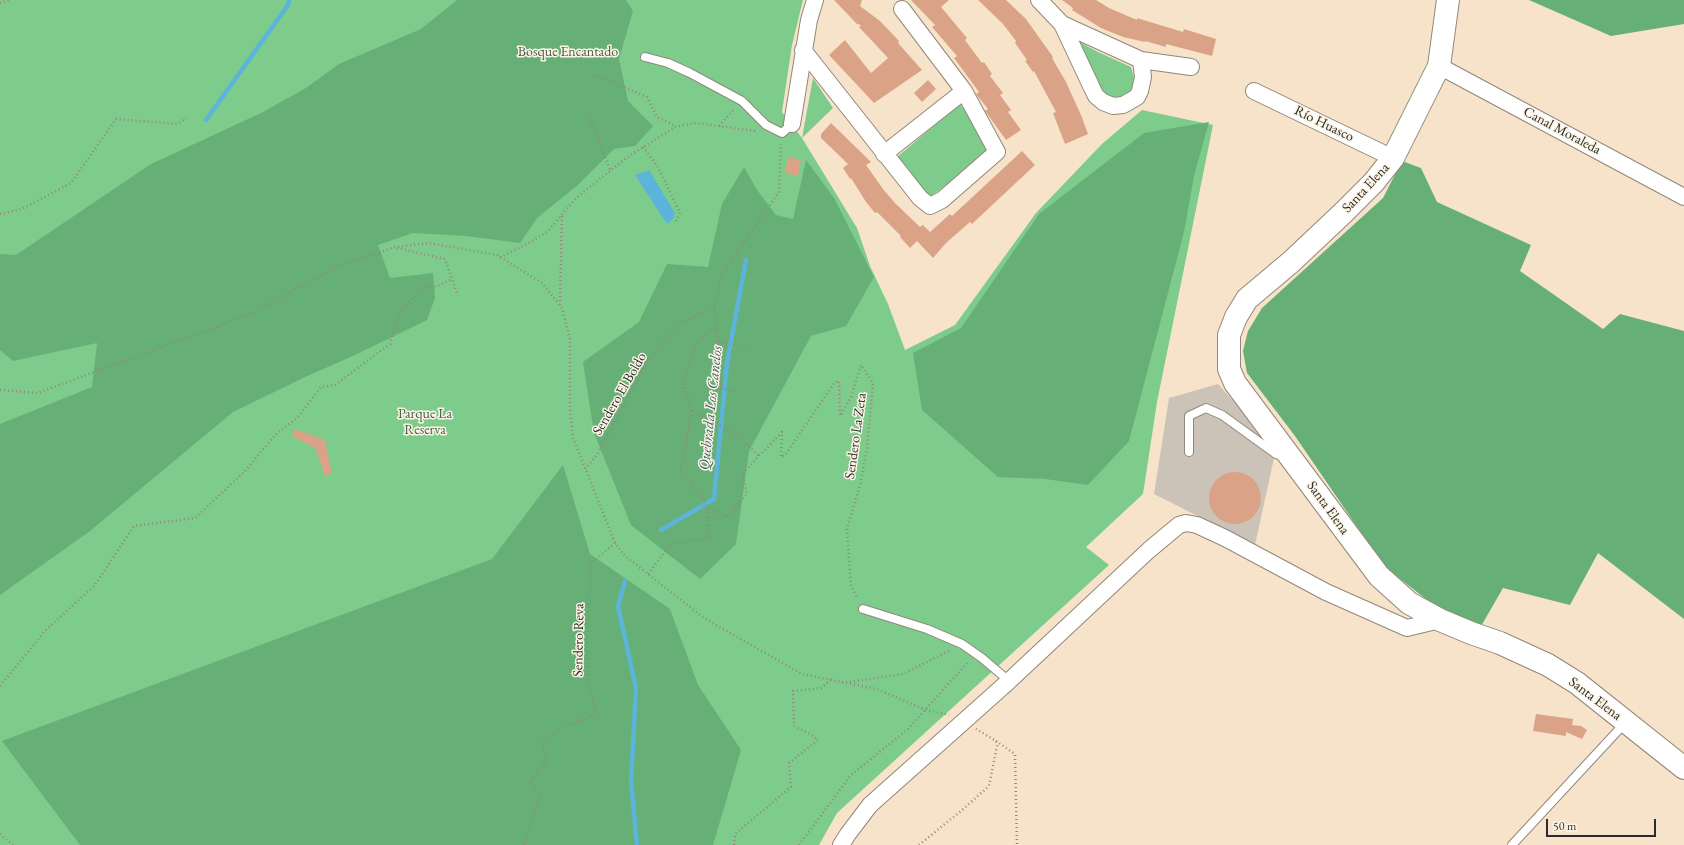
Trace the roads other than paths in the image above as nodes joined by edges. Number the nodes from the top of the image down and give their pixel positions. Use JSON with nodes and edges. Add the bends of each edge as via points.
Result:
{"nodes":[{"id":1,"x":815,"y":0,"type":"edge"},
{"id":2,"x":1039,"y":0,"type":"edge"},
{"id":3,"x":1448,"y":0,"type":"edge"},
{"id":4,"x":902,"y":9,"type":"dead end"},
{"id":5,"x":1062,"y":24,"type":"junction"},
{"id":6,"x":803,"y":50,"type":"junction"},
{"id":7,"x":645,"y":57,"type":"dead end"},
{"id":8,"x":1141,"y":60,"type":"junction"},
{"id":9,"x":1439,"y":66,"type":"junction"},
{"id":10,"x":1191,"y":67,"type":"dead end"},
{"id":11,"x":964,"y":91,"type":"junction"},
{"id":12,"x":1254,"y":91,"type":"dead end"},
{"id":13,"x":787,"y":129,"type":"joint"},
{"id":14,"x":884,"y":154,"type":"junction"},
{"id":15,"x":1393,"y":158,"type":"junction"},
{"id":16,"x":1684,"y":196,"type":"edge"},
{"id":17,"x":1189,"y":452,"type":"dead end"},
{"id":18,"x":1292,"y":459,"type":"junction"},
{"id":19,"x":863,"y":609,"type":"road end"},
{"id":20,"x":1440,"y":620,"type":"junction"},
{"id":21,"x":1009,"y":681,"type":"junction"},
{"id":22,"x":1625,"y":722,"type":"junction"},
{"id":23,"x":1684,"y":768,"type":"edge"},
{"id":24,"x":841,"y":845,"type":"edge"},
{"id":25,"x":1512,"y":845,"type":"edge"}],
"edges":[{"from":1,"to":6,"type":"street"},
{"from":2,"to":5,"type":"street"},
{"from":3,"to":9,"type":"street","name":"Santa Elena"},
{"from":4,"to":11,"type":"street"},
{"from":5,"to":8,"type":"street"},
{"from":5,"to":8,"type":"street","via":[[1096,96],[1103,102],[1113,106],[1123,105],[1136,97],[1143,77]]},
{"from":6,"to":13,"type":"street"},
{"from":6,"to":14,"type":"street"},
{"from":7,"to":13,"type":"lane","via":[[668,63],[690,73],[742,101],[766,125]]},
{"from":8,"to":10,"type":"street"},
{"from":9,"to":15,"type":"street","name":"Santa Elena"},
{"from":9,"to":16,"type":"street","name":"Canal Moraleda"},
{"from":11,"to":14,"type":"street"},
{"from":11,"to":14,"type":"street","via":[[997,152],[942,200],[930,206],[920,198]]},
{"from":12,"to":15,"type":"street","name":"Río Huasco"},
{"from":15,"to":18,"type":"street","name":"Santa Elena","via":[[1374,182],[1343,213],[1247,300],[1236,317],[1229,335],[1230,369],[1235,383]]},
{"from":17,"to":18,"type":"lane","via":[[1189,416],[1206,408],[1222,415],[1276,454]]},
{"from":18,"to":20,"type":"street","name":"Santa Elena","via":[[1378,576],[1409,603]]},
{"from":19,"to":21,"type":"lane","via":[[927,628],[962,644]]},
{"from":20,"to":21,"type":"street","via":[[1407,628],[1326,592],[1225,538],[1197,525],[1186,523],[1178,525],[1166,534]]},
{"from":20,"to":22,"type":"street","name":"Santa Elena","via":[[1548,665],[1577,683]]},
{"from":21,"to":24,"type":"street","via":[[870,805]]},
{"from":22,"to":23,"type":"street","name":"Santa Elena"},
{"from":22,"to":25,"type":"lane"}]}
